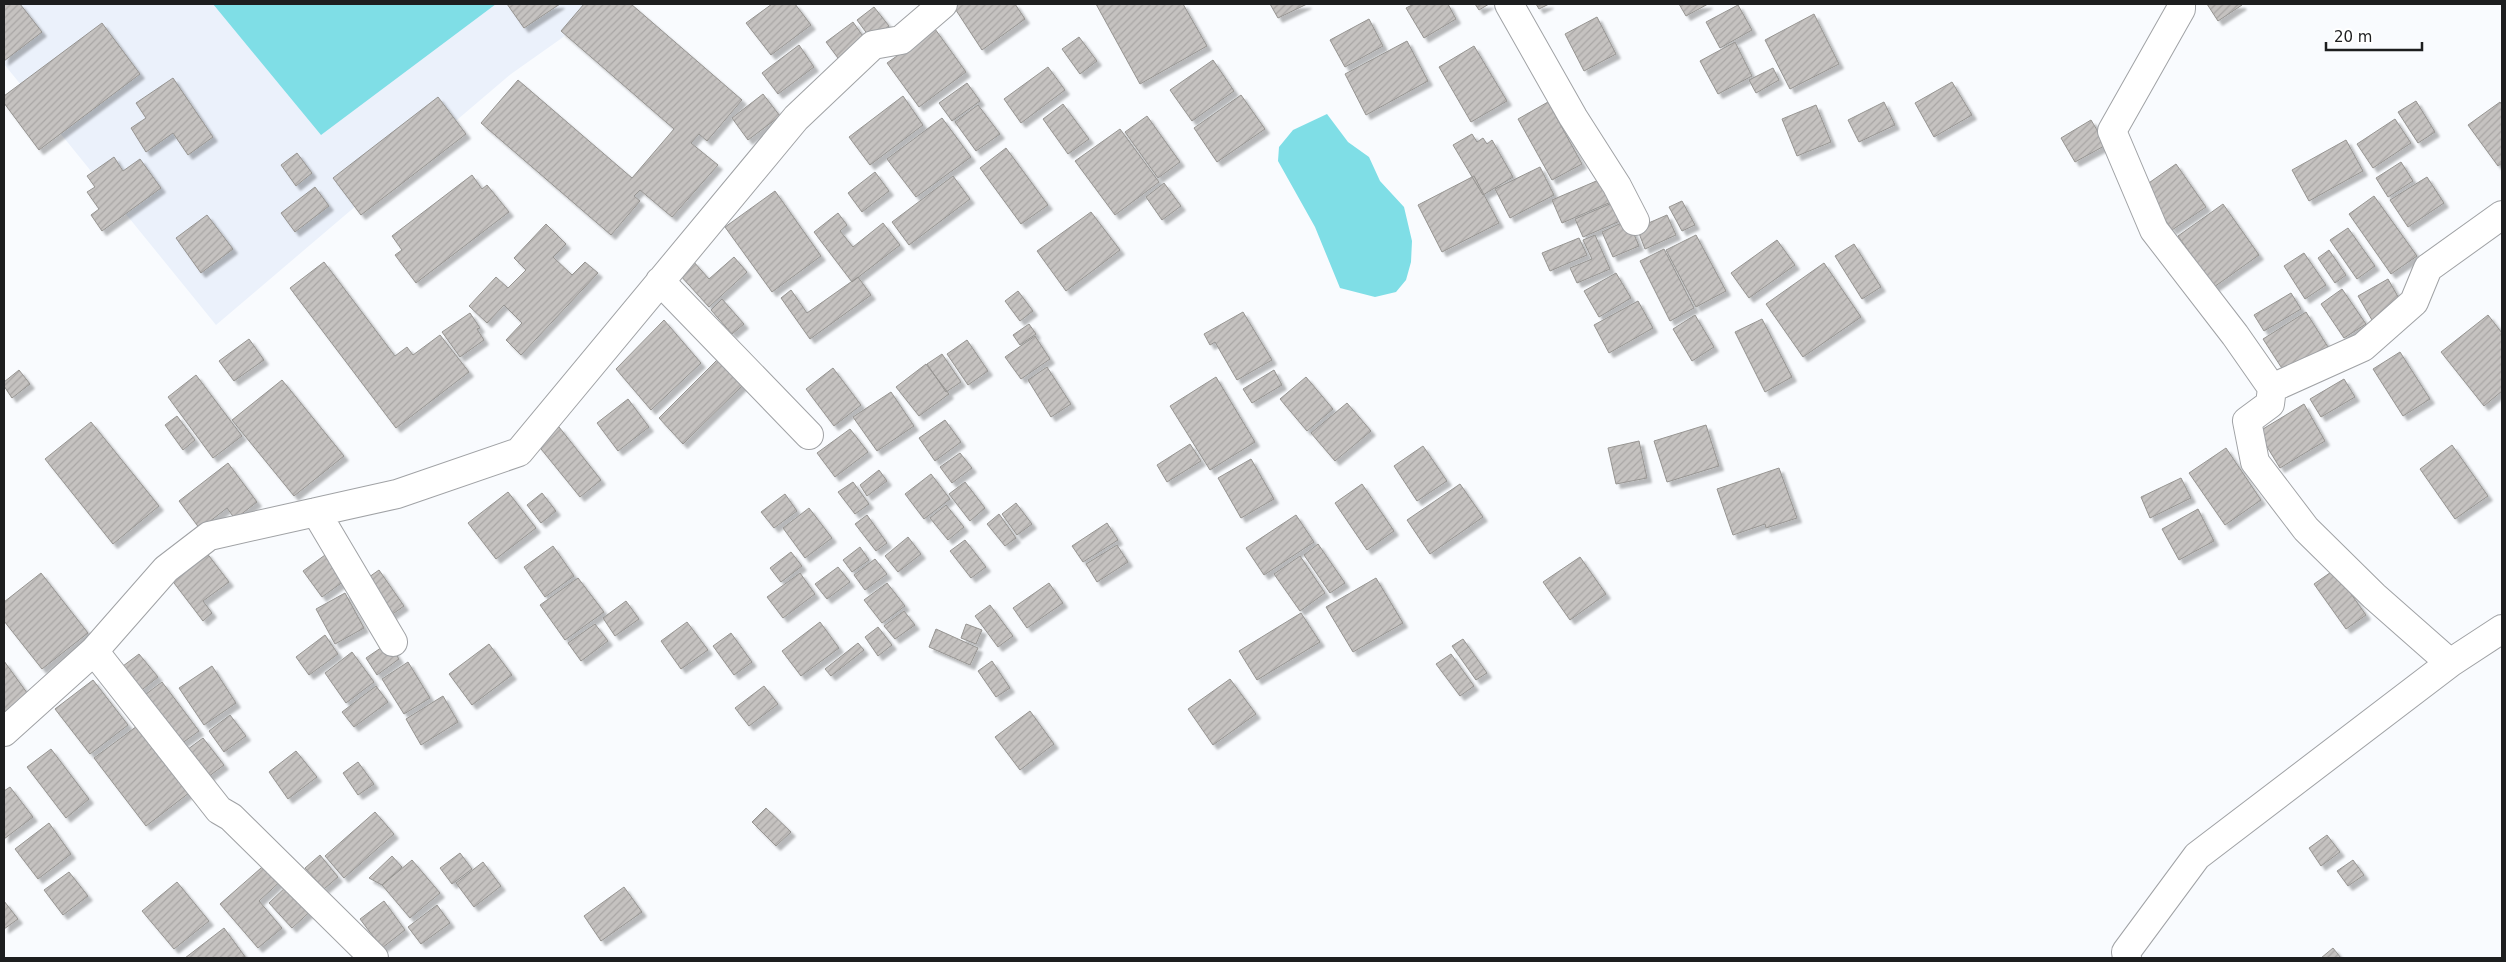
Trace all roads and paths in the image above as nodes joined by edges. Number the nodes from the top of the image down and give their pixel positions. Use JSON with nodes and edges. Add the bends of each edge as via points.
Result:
{"nodes":[{"id":1,"x":943,"y":4,"type":"edge"},
{"id":2,"x":1508,"y":4,"type":"edge"},
{"id":3,"x":2181,"y":4,"type":"edge"},
{"id":4,"x":2501,"y":217,"type":"edge"},
{"id":5,"x":1635,"y":221,"type":"dead end"},
{"id":6,"x":660,"y":282,"type":"junction"},
{"id":7,"x":2272,"y":388,"type":"junction"},
{"id":8,"x":809,"y":434,"type":"dead end"},
{"id":9,"x":316,"y":512,"type":"junction"},
{"id":10,"x":2502,"y":630,"type":"edge"},
{"id":11,"x":394,"y":642,"type":"dead end"},
{"id":12,"x":94,"y":651,"type":"junction"},
{"id":13,"x":2450,"y":663,"type":"junction"},
{"id":14,"x":4,"y":732,"type":"edge"},
{"id":15,"x":374,"y":958,"type":"edge"},
{"id":16,"x":2127,"y":958,"type":"edge"}],
"edges":[{"from":1,"to":6,"type":"street","via":[[901,40],[873,45],[796,118]]},
{"from":2,"to":5,"type":"street","via":[[1573,117],[1618,186]]},
{"from":3,"to":7,"type":"street","via":[[2112,131],[2154,230]]},
{"from":4,"to":7,"type":"street","via":[[2428,268],[2414,302],[2363,347]]},
{"from":6,"to":8,"type":"street"},
{"from":6,"to":9,"type":"street","via":[[519,452],[397,494]]},
{"from":7,"to":13,"type":"street","via":[[2270,404],[2247,421],[2255,462],[2306,529],[2374,596]]},
{"from":9,"to":11,"type":"street"},
{"from":9,"to":12,"type":"street","via":[[209,536],[166,569]]},
{"from":10,"to":13,"type":"street"},
{"from":12,"to":14,"type":"street"},
{"from":12,"to":15,"type":"street","via":[[218,810],[232,816]]},
{"from":13,"to":16,"type":"street","via":[[2198,856],[2126,952]]}]}
